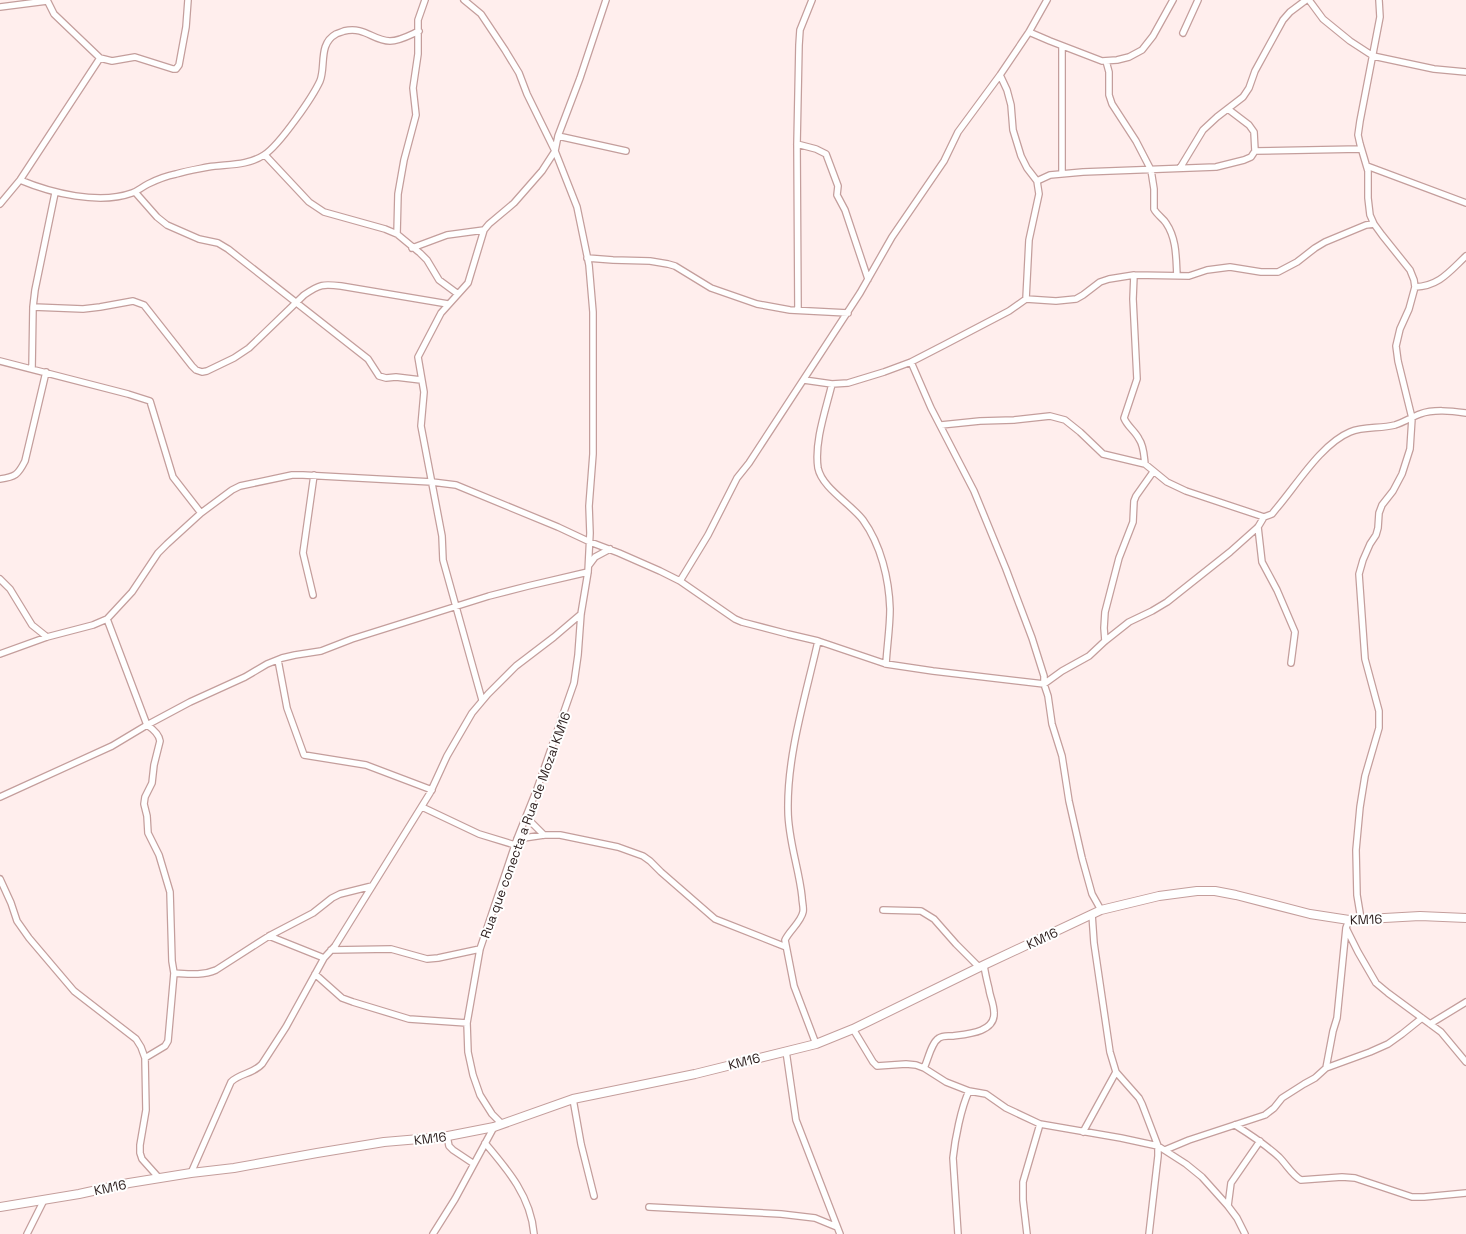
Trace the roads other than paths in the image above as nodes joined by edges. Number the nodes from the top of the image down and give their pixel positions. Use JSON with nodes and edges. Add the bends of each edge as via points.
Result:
{"nodes":[{"id":1,"x":47,"y":0,"type":"edge"},
{"id":2,"x":188,"y":0,"type":"edge"},
{"id":3,"x":425,"y":0,"type":"edge"},
{"id":4,"x":464,"y":0,"type":"edge"},
{"id":5,"x":606,"y":0,"type":"edge"},
{"id":6,"x":812,"y":0,"type":"edge"},
{"id":7,"x":1047,"y":0,"type":"edge"},
{"id":8,"x":1173,"y":0,"type":"edge"},
{"id":9,"x":1198,"y":0,"type":"edge"},
{"id":10,"x":1306,"y":0,"type":"edge"},
{"id":11,"x":1309,"y":0,"type":"edge"},
{"id":12,"x":1379,"y":0,"type":"edge"},
{"id":13,"x":0,"y":7,"type":"edge"},
{"id":14,"x":419,"y":32,"type":"junction"},
{"id":15,"x":1028,"y":32,"type":"junction"},
{"id":16,"x":1183,"y":33,"type":"dead end"},
{"id":17,"x":1062,"y":46,"type":"junction"},
{"id":18,"x":1373,"y":56,"type":"junction"},
{"id":19,"x":100,"y":58,"type":"junction"},
{"id":20,"x":1106,"y":61,"type":"junction"},
{"id":21,"x":1466,"y":72,"type":"edge"},
{"id":22,"x":1000,"y":75,"type":"junction"},
{"id":23,"x":1228,"y":109,"type":"junction"},
{"id":24,"x":558,"y":136,"type":"junction"},
{"id":25,"x":796,"y":144,"type":"junction"},
{"id":26,"x":1361,"y":149,"type":"junction"},
{"id":27,"x":1255,"y":150,"type":"junction"},
{"id":28,"x":555,"y":151,"type":"junction"},
{"id":29,"x":626,"y":152,"type":"dead end"},
{"id":30,"x":265,"y":155,"type":"junction"},
{"id":31,"x":1367,"y":166,"type":"junction"},
{"id":32,"x":1180,"y":168,"type":"junction"},
{"id":33,"x":1151,"y":170,"type":"junction"},
{"id":34,"x":1062,"y":174,"type":"junction"},
{"id":35,"x":20,"y":180,"type":"junction"},
{"id":36,"x":1037,"y":181,"type":"junction"},
{"id":37,"x":135,"y":192,"type":"junction"},
{"id":38,"x":55,"y":193,"type":"junction"},
{"id":39,"x":1466,"y":203,"type":"edge"},
{"id":40,"x":0,"y":204,"type":"edge"},
{"id":41,"x":1370,"y":215,"type":"junction"},
{"id":42,"x":1374,"y":224,"type":"junction"},
{"id":43,"x":1366,"y":225,"type":"junction"},
{"id":44,"x":484,"y":230,"type":"junction"},
{"id":45,"x":397,"y":234,"type":"junction"},
{"id":46,"x":412,"y":248,"type":"junction"},
{"id":47,"x":1466,"y":256,"type":"edge"},
{"id":48,"x":587,"y":258,"type":"junction"},
{"id":49,"x":1134,"y":275,"type":"junction"},
{"id":50,"x":1177,"y":276,"type":"junction"},
{"id":51,"x":868,"y":280,"type":"junction"},
{"id":52,"x":1415,"y":287,"type":"junction"},
{"id":53,"x":458,"y":294,"type":"junction"},
{"id":54,"x":1026,"y":299,"type":"junction"},
{"id":55,"x":296,"y":302,"type":"junction"},
{"id":56,"x":448,"y":304,"type":"junction"},
{"id":57,"x":33,"y":307,"type":"junction"},
{"id":58,"x":798,"y":310,"type":"junction"},
{"id":59,"x":848,"y":313,"type":"junction"},
{"id":60,"x":0,"y":361,"type":"edge"},
{"id":61,"x":911,"y":362,"type":"junction"},
{"id":62,"x":32,"y":369,"type":"junction"},
{"id":63,"x":46,"y":372,"type":"junction"},
{"id":64,"x":421,"y":380,"type":"junction"},
{"id":65,"x":804,"y":380,"type":"junction"},
{"id":66,"x":832,"y":384,"type":"junction"},
{"id":67,"x":1466,"y":413,"type":"edge"},
{"id":68,"x":1412,"y":418,"type":"junction"},
{"id":69,"x":941,"y":425,"type":"junction"},
{"id":70,"x":1145,"y":464,"type":"junction"},
{"id":71,"x":1153,"y":472,"type":"junction"},
{"id":72,"x":314,"y":475,"type":"junction"},
{"id":73,"x":0,"y":480,"type":"edge"},
{"id":74,"x":432,"y":482,"type":"junction"},
{"id":75,"x":201,"y":513,"type":"junction"},
{"id":76,"x":1264,"y":516,"type":"junction"},
{"id":77,"x":1258,"y":527,"type":"junction"},
{"id":78,"x":590,"y":542,"type":"junction"},
{"id":79,"x":610,"y":549,"type":"junction"},
{"id":80,"x":589,"y":565,"type":"junction"},
{"id":81,"x":588,"y":572,"type":"junction"},
{"id":82,"x":0,"y":579,"type":"edge"},
{"id":83,"x":680,"y":581,"type":"junction"},
{"id":84,"x":313,"y":595,"type":"dead end"},
{"id":85,"x":456,"y":606,"type":"junction"},
{"id":86,"x":581,"y":614,"type":"junction"},
{"id":87,"x":107,"y":619,"type":"junction"},
{"id":88,"x":47,"y":637,"type":"junction"},
{"id":89,"x":818,"y":640,"type":"junction"},
{"id":90,"x":1104,"y":641,"type":"junction"},
{"id":91,"x":0,"y":654,"type":"edge"},
{"id":92,"x":278,"y":660,"type":"junction"},
{"id":93,"x":886,"y":664,"type":"junction"},
{"id":94,"x":1291,"y":664,"type":"dead end"},
{"id":95,"x":1044,"y":684,"type":"junction"},
{"id":96,"x":482,"y":700,"type":"junction"},
{"id":97,"x":147,"y":725,"type":"junction"},
{"id":98,"x":432,"y":790,"type":"junction"},
{"id":99,"x":0,"y":797,"type":"edge"},
{"id":100,"x":422,"y":807,"type":"junction"},
{"id":101,"x":526,"y":817,"type":"junction"},
{"id":102,"x":544,"y":835,"type":"junction"},
{"id":103,"x":516,"y":842,"type":"junction"},
{"id":104,"x":0,"y":879,"type":"edge"},
{"id":105,"x":372,"y":886,"type":"junction"},
{"id":106,"x":883,"y":910,"type":"dead end"},
{"id":107,"x":1101,"y":910,"type":"junction"},
{"id":108,"x":1092,"y":914,"type":"junction"},
{"id":109,"x":1466,"y":918,"type":"edge"},
{"id":110,"x":1361,"y":919,"type":"junction"},
{"id":111,"x":1347,"y":924,"type":"junction"},
{"id":112,"x":269,"y":936,"type":"junction"},
{"id":113,"x":786,"y":947,"type":"junction"},
{"id":114,"x":480,"y":949,"type":"junction"},
{"id":115,"x":331,"y":950,"type":"junction"},
{"id":116,"x":324,"y":958,"type":"junction"},
{"id":117,"x":981,"y":966,"type":"junction"},
{"id":118,"x":174,"y":973,"type":"junction"},
{"id":119,"x":315,"y":974,"type":"junction"},
{"id":120,"x":1466,"y":1002,"type":"edge"},
{"id":121,"x":1422,"y":1018,"type":"junction"},
{"id":122,"x":468,"y":1023,"type":"junction"},
{"id":123,"x":1430,"y":1024,"type":"junction"},
{"id":124,"x":853,"y":1029,"type":"junction"},
{"id":125,"x":816,"y":1044,"type":"junction"},
{"id":126,"x":786,"y":1051,"type":"junction"},
{"id":127,"x":145,"y":1058,"type":"junction"},
{"id":128,"x":1466,"y":1062,"type":"edge"},
{"id":129,"x":924,"y":1068,"type":"junction"},
{"id":130,"x":1326,"y":1068,"type":"junction"},
{"id":131,"x":1116,"y":1072,"type":"junction"},
{"id":132,"x":969,"y":1091,"type":"junction"},
{"id":133,"x":573,"y":1099,"type":"junction"},
{"id":134,"x":1040,"y":1124,"type":"junction"},
{"id":135,"x":498,"y":1125,"type":"junction"},
{"id":136,"x":1235,"y":1125,"type":"junction"},
{"id":137,"x":1082,"y":1132,"type":"junction"},
{"id":138,"x":447,"y":1136,"type":"junction"},
{"id":139,"x":1260,"y":1141,"type":"junction"},
{"id":140,"x":485,"y":1143,"type":"junction"},
{"id":141,"x":1158,"y":1146,"type":"junction"},
{"id":142,"x":1165,"y":1150,"type":"junction"},
{"id":143,"x":474,"y":1164,"type":"junction"},
{"id":144,"x":191,"y":1173,"type":"junction"},
{"id":145,"x":159,"y":1178,"type":"junction"},
{"id":146,"x":1466,"y":1193,"type":"edge"},
{"id":147,"x":594,"y":1196,"type":"dead end"},
{"id":148,"x":44,"y":1200,"type":"junction"},
{"id":149,"x":1228,"y":1206,"type":"junction"},
{"id":150,"x":0,"y":1207,"type":"edge"},
{"id":151,"x":649,"y":1207,"type":"dead end"},
{"id":152,"x":837,"y":1227,"type":"junction"},
{"id":153,"x":27,"y":1234,"type":"edge"},
{"id":154,"x":433,"y":1234,"type":"edge"},
{"id":155,"x":534,"y":1234,"type":"edge"},
{"id":156,"x":840,"y":1234,"type":"edge"},
{"id":157,"x":958,"y":1234,"type":"edge"},
{"id":158,"x":1027,"y":1234,"type":"edge"},
{"id":159,"x":1150,"y":1234,"type":"edge"},
{"id":160,"x":1245,"y":1234,"type":"edge"}],
"edges":[{"from":1,"to":13,"type":"street"},
{"from":1,"to":19,"type":"street","via":[[54,14]]},
{"from":2,"to":19,"type":"street","via":[[185,34],[176,69],[135,57],[112,61]]},
{"from":3,"to":14,"type":"street","via":[[418,20]]},
{"from":4,"to":28,"type":"street","via":[[481,14],[519,73]]},
{"from":5,"to":24,"type":"street"},
{"from":6,"to":25,"type":"street","via":[[800,30]]},
{"from":7,"to":15,"type":"street"},
{"from":8,"to":20,"type":"street","via":[[1142,50],[1128,57]]},
{"from":9,"to":16,"type":"street"},
{"from":10,"to":23,"type":"street","via":[[1283,20],[1255,71],[1249,88],[1243,97]]},
{"from":11,"to":18,"type":"street","via":[[1328,23]]},
{"from":12,"to":18,"type":"street","via":[[1380,17]]},
{"from":14,"to":30,"type":"street","via":[[400,40],[390,41],[359,30],[336,34],[329,40],[324,53],[320,80],[297,118]]},
{"from":14,"to":45,"type":"street","via":[[413,88],[416,115],[402,167]]},
{"from":15,"to":17,"type":"street"},
{"from":15,"to":22,"type":"street"},
{"from":17,"to":20,"type":"street"},
{"from":17,"to":34,"type":"street"},
{"from":18,"to":21,"type":"street","via":[[1434,69]]},
{"from":18,"to":26,"type":"street","via":[[1358,135]]},
{"from":19,"to":35,"type":"street"},
{"from":20,"to":33,"type":"street","via":[[1112,104]]},
{"from":22,"to":36,"type":"street","via":[[1011,105],[1013,130],[1021,156]]},
{"from":22,"to":51,"type":"street","via":[[958,132],[944,161],[892,237]]},
{"from":23,"to":27,"type":"street","via":[[1254,132]]},
{"from":23,"to":32,"type":"street","via":[[1203,130]]},
{"from":24,"to":28,"type":"street"},
{"from":24,"to":29,"type":"street"},
{"from":25,"to":51,"type":"street","via":[[826,154],[838,186],[837,195],[845,210]]},
{"from":25,"to":58,"type":"street"},
{"from":26,"to":27,"type":"street"},
{"from":26,"to":31,"type":"street"},
{"from":27,"to":32,"type":"street","via":[[1251,157],[1230,165]]},
{"from":28,"to":44,"type":"street","via":[[542,171],[514,203]]},
{"from":28,"to":48,"type":"street","via":[[577,206]]},
{"from":30,"to":37,"type":"street","via":[[251,162],[174,174]]},
{"from":30,"to":45,"type":"street","via":[[310,202],[324,212]]},
{"from":31,"to":39,"type":"street"},
{"from":31,"to":41,"type":"street"},
{"from":32,"to":33,"type":"street"},
{"from":33,"to":34,"type":"street"},
{"from":33,"to":50,"type":"street","via":[[1154,209],[1166,222],[1170,231]]},
{"from":34,"to":36,"type":"street","via":[[1050,175]]},
{"from":35,"to":38,"type":"street"},
{"from":35,"to":40,"type":"street"},
{"from":36,"to":54,"type":"street","via":[[1039,194],[1028,240]]},
{"from":37,"to":38,"type":"street","via":[[104,198]]},
{"from":37,"to":55,"type":"street","via":[[157,217],[167,224],[199,239],[218,243]]},
{"from":38,"to":57,"type":"street"},
{"from":41,"to":42,"type":"street"},
{"from":41,"to":43,"type":"street"},
{"from":42,"to":43,"type":"street"},
{"from":42,"to":52,"type":"street","via":[[1410,270]]},
{"from":43,"to":50,"type":"street","via":[[1315,248],[1278,272],[1230,267],[1207,270],[1190,276]]},
{"from":44,"to":46,"type":"street","via":[[447,235]]},
{"from":44,"to":53,"type":"street","via":[[468,283]]},
{"from":45,"to":46,"type":"street"},
{"from":46,"to":53,"type":"street","via":[[427,260],[439,280]]},
{"from":47,"to":52,"type":"street","via":[[1434,284]]},
{"from":48,"to":58,"type":"street","via":[[668,264],[711,288],[757,304]]},
{"from":48,"to":78,"type":"street","via":[[593,312]]},
{"from":49,"to":50,"type":"street"},
{"from":49,"to":54,"type":"street","via":[[1100,282],[1076,299]]},
{"from":49,"to":70,"type":"street","via":[[1137,379],[1124,418],[1140,439]]},
{"from":51,"to":59,"type":"street"},
{"from":52,"to":68,"type":"street","via":[[1396,346]]},
{"from":53,"to":56,"type":"street"},
{"from":54,"to":61,"type":"street","via":[[1009,311]]},
{"from":55,"to":56,"type":"street","via":[[314,288],[324,284]]},
{"from":55,"to":57,"type":"street","via":[[249,348],[234,358],[202,372],[192,366],[144,305],[138,302],[127,301],[83,309]]},
{"from":55,"to":64,"type":"street","via":[[368,359],[379,376]]},
{"from":56,"to":64,"type":"street","via":[[418,357]]},
{"from":57,"to":62,"type":"street"},
{"from":58,"to":59,"type":"street"},
{"from":59,"to":65,"type":"street"},
{"from":60,"to":62,"type":"street"},
{"from":61,"to":66,"type":"street","via":[[848,383]]},
{"from":61,"to":69,"type":"street"},
{"from":62,"to":63,"type":"street"},
{"from":63,"to":73,"type":"street","via":[[25,461],[20,471],[10,478]]},
{"from":63,"to":75,"type":"street","via":[[150,401],[173,477]]},
{"from":64,"to":74,"type":"street","via":[[424,392],[421,426]]},
{"from":65,"to":66,"type":"street"},
{"from":65,"to":83,"type":"street","via":[[737,478],[708,535]]},
{"from":66,"to":93,"type":"street","via":[[822,426],[818,469],[829,486],[862,520],[875,540],[888,585],[890,610]]},
{"from":67,"to":68,"type":"street","via":[[1426,412]]},
{"from":68,"to":76,"type":"street","via":[[1395,425],[1350,432],[1337,438],[1310,465],[1272,514]]},
{"from":68,"to":110,"type":"street","via":[[1407,462],[1393,491],[1382,505],[1376,535],[1359,574],[1365,659],[1379,711],[1379,728],[1365,776],[1357,843],[1357,895]]},
{"from":69,"to":70,"type":"street","via":[[1050,416],[1064,420],[1103,454]]},
{"from":69,"to":95,"type":"street","via":[[986,519],[1032,638],[1044,676]]},
{"from":70,"to":71,"type":"street"},
{"from":71,"to":76,"type":"street","via":[[1186,492]]},
{"from":71,"to":90,"type":"street","via":[[1134,500],[1133,522],[1119,558],[1106,612]]},
{"from":72,"to":74,"type":"street"},
{"from":72,"to":75,"type":"street","via":[[292,475],[240,486]]},
{"from":72,"to":84,"type":"street","via":[[303,553]]},
{"from":74,"to":78,"type":"street","via":[[456,485]]},
{"from":74,"to":85,"type":"street","via":[[442,536],[443,560]]},
{"from":75,"to":87,"type":"street","via":[[158,553],[132,592]]},
{"from":76,"to":77,"type":"street"},
{"from":77,"to":90,"type":"street","via":[[1167,602],[1129,622]]},
{"from":77,"to":94,"type":"street","via":[[1262,562],[1295,632]]},
{"from":78,"to":79,"type":"street"},
{"from":78,"to":80,"type":"street","name":"Rua que conecta a Rua de Mozal KM16"},
{"from":79,"to":80,"type":"street","via":[[595,557]]},
{"from":79,"to":83,"type":"street"},
{"from":80,"to":81,"type":"street","name":"Rua que conecta a Rua de Mozal KM16"},
{"from":81,"to":85,"type":"street"},
{"from":81,"to":86,"type":"street","name":"Rua que conecta a Rua de Mozal KM16"},
{"from":82,"to":88,"type":"street","via":[[10,589],[32,625]]},
{"from":83,"to":89,"type":"street","via":[[735,619]]},
{"from":85,"to":92,"type":"street","via":[[321,651]]},
{"from":85,"to":96,"type":"street"},
{"from":86,"to":96,"type":"street","via":[[516,666]]},
{"from":86,"to":101,"type":"street","name":"Rua que conecta a Rua de Mozal KM16","via":[[574,683]]},
{"from":87,"to":88,"type":"street"},
{"from":87,"to":97,"type":"street"},
{"from":88,"to":91,"type":"street"},
{"from":89,"to":93,"type":"street"},
{"from":89,"to":113,"type":"street","via":[[789,782],[789,834],[801,887],[803,911],[785,940]]},
{"from":90,"to":95,"type":"street","via":[[1088,656]]},
{"from":92,"to":97,"type":"street"},
{"from":92,"to":98,"type":"street","via":[[287,708],[304,755],[366,765]]},
{"from":93,"to":95,"type":"street"},
{"from":95,"to":107,"type":"street","via":[[1062,756],[1077,838],[1092,894]]},
{"from":96,"to":98,"type":"street","via":[[447,756]]},
{"from":97,"to":99,"type":"street","via":[[112,746]]},
{"from":97,"to":118,"type":"street","via":[[155,731],[160,741],[152,783],[144,800],[144,807],[148,834],[159,856],[170,892]]},
{"from":98,"to":100,"type":"street"},
{"from":100,"to":103,"type":"street","via":[[479,834]]},
{"from":100,"to":105,"type":"street"},
{"from":101,"to":102,"type":"street"},
{"from":101,"to":103,"type":"street","name":"Rua que conecta a Rua de Mozal KM16"},
{"from":102,"to":103,"type":"street"},
{"from":102,"to":113,"type":"street","via":[[560,835],[605,844],[643,856],[714,919]]},
{"from":103,"to":114,"type":"street","name":"Rua que conecta a Rua de Mozal KM16"},
{"from":104,"to":127,"type":"street","via":[[17,921],[29,938],[74,991],[136,1039]]},
{"from":105,"to":112,"type":"street","via":[[340,894],[313,913]]},
{"from":105,"to":115,"type":"street"},
{"from":106,"to":117,"type":"street","via":[[921,911],[934,919],[956,944]]},
{"from":107,"to":108,"type":"street","name":"KM16"},
{"from":107,"to":111,"type":"street","name":"KM16","via":[[1159,896],[1215,891]]},
{"from":108,"to":117,"type":"street","name":"KM16"},
{"from":108,"to":131,"type":"street","via":[[1107,1034]]},
{"from":109,"to":110,"type":"street","name":"KM16","via":[[1420,916]]},
{"from":110,"to":111,"type":"street","name":"KM16"},
{"from":111,"to":121,"type":"street","via":[[1358,952],[1376,982]]},
{"from":111,"to":130,"type":"street","via":[[1337,1018]]},
{"from":112,"to":116,"type":"street"},
{"from":112,"to":118,"type":"street","via":[[207,974]]},
{"from":113,"to":125,"type":"street","via":[[794,986]]},
{"from":114,"to":115,"type":"street","via":[[428,959],[392,949]]},
{"from":114,"to":122,"type":"street","name":"Rua que conecta a Rua de Mozal KM16"},
{"from":115,"to":116,"type":"street"},
{"from":116,"to":119,"type":"street"},
{"from":117,"to":124,"type":"street","name":"KM16"},
{"from":117,"to":129,"type":"street","via":[[993,1004],[992,1021],[988,1027],[974,1033],[937,1039]]},
{"from":118,"to":127,"type":"street","via":[[168,1041],[165,1046]]},
{"from":119,"to":122,"type":"street","via":[[342,998],[353,1002],[409,1019]]},
{"from":119,"to":144,"type":"street","via":[[262,1064],[257,1070],[231,1082]]},
{"from":120,"to":123,"type":"street"},
{"from":121,"to":123,"type":"street"},
{"from":121,"to":130,"type":"street","via":[[1388,1044]]},
{"from":122,"to":135,"type":"street","name":"Rua que conecta a Rua de Mozal KM16","via":[[468,1052],[473,1075],[480,1095]]},
{"from":123,"to":128,"type":"street","via":[[1441,1032]]},
{"from":124,"to":125,"type":"street","name":"KM16"},
{"from":124,"to":129,"type":"street","via":[[877,1066],[906,1064]]},
{"from":125,"to":126,"type":"street","name":"KM16"},
{"from":126,"to":133,"type":"street","name":"KM16","via":[[695,1074]]},
{"from":126,"to":152,"type":"street","via":[[796,1120]]},
{"from":127,"to":145,"type":"street","via":[[146,1110],[140,1153],[142,1159]]},
{"from":129,"to":132,"type":"street","via":[[946,1082]]},
{"from":130,"to":136,"type":"street","via":[[1315,1078],[1282,1098],[1265,1115]]},
{"from":131,"to":137,"type":"street"},
{"from":131,"to":141,"type":"street","via":[[1139,1098]]},
{"from":132,"to":134,"type":"street","via":[[986,1094],[1006,1108]]},
{"from":132,"to":157,"type":"street","via":[[965,1099],[953,1158]]},
{"from":133,"to":135,"type":"street","name":"KM16"},
{"from":133,"to":147,"type":"street"},
{"from":134,"to":137,"type":"street"},
{"from":134,"to":158,"type":"street","via":[[1023,1182]]},
{"from":135,"to":138,"type":"street","name":"KM16"},
{"from":135,"to":140,"type":"street"},
{"from":136,"to":139,"type":"street"},
{"from":136,"to":142,"type":"street"},
{"from":137,"to":141,"type":"street"},
{"from":138,"to":143,"type":"street","via":[[449,1146]]},
{"from":138,"to":144,"type":"street","name":"KM16","via":[[384,1142]]},
{"from":139,"to":146,"type":"street","via":[[1301,1180],[1355,1178],[1412,1197]]},
{"from":139,"to":149,"type":"street","via":[[1231,1183]]},
{"from":140,"to":143,"type":"street"},
{"from":140,"to":155,"type":"street","via":[[516,1181],[528,1207]]},
{"from":141,"to":142,"type":"street"},
{"from":141,"to":159,"type":"street"},
{"from":142,"to":149,"type":"street","via":[[1202,1177]]},
{"from":143,"to":154,"type":"street"},
{"from":144,"to":145,"type":"street","name":"KM16"},
{"from":145,"to":148,"type":"street","name":"KM16"},
{"from":148,"to":150,"type":"street","name":"KM16"},
{"from":148,"to":153,"type":"street"},
{"from":149,"to":160,"type":"street"},
{"from":151,"to":152,"type":"street","via":[[780,1214],[821,1219]]},
{"from":152,"to":156,"type":"street"}]}
